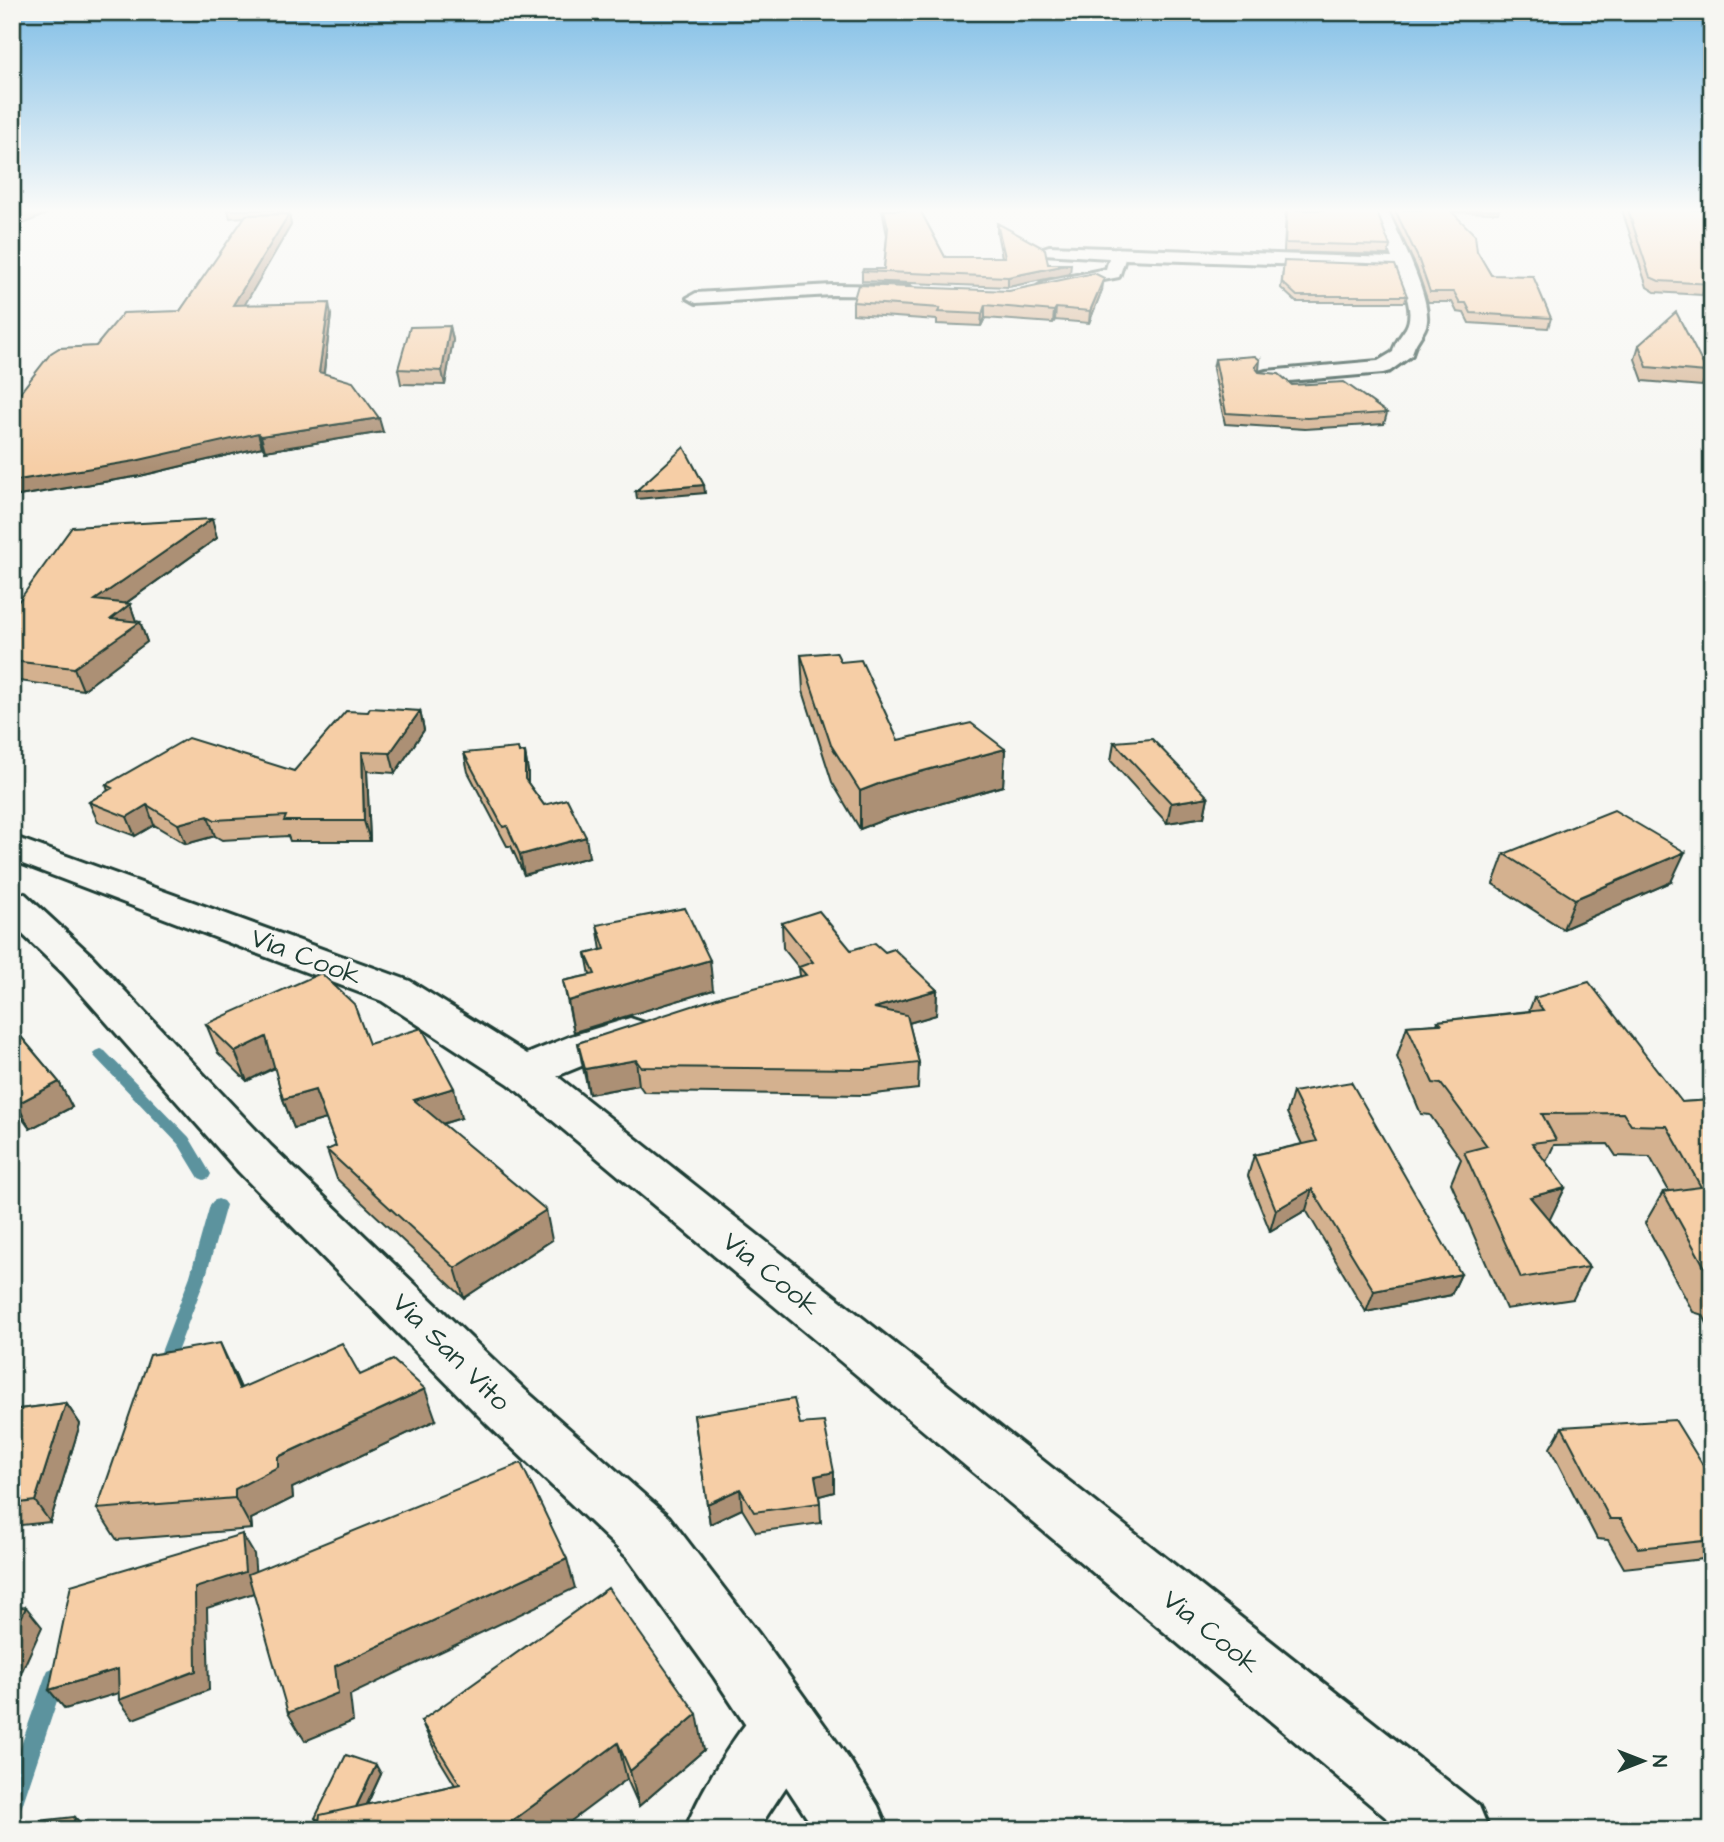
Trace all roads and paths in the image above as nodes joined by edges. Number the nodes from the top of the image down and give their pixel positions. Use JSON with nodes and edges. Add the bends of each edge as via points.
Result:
{"nodes":[{"id":1,"x":731,"y":296,"type":"edge"},
{"id":2,"x":1414,"y":296,"type":"edge"},
{"id":3,"x":696,"y":298,"type":"dead end"},
{"id":4,"x":1266,"y":377,"type":"edge"},
{"id":5,"x":12,"y":846,"type":"edge"},
{"id":6,"x":12,"y":902,"type":"edge"},
{"id":7,"x":671,"y":1020,"type":"edge"},
{"id":8,"x":524,"y":1073,"type":"junction"},
{"id":9,"x":787,"y":1727,"type":"junction"},
{"id":10,"x":719,"y":1830,"type":"edge"},
{"id":11,"x":854,"y":1830,"type":"edge"},
{"id":12,"x":1455,"y":1830,"type":"edge"}],
"edges":[{"from":1,"to":3,"type":"street"},
{"from":2,"to":4,"type":"street","via":[[1417,325],[1404,343],[1402,355],[1383,367]]},
{"from":5,"to":8,"type":"street","name":"Via Cook","via":[[396,991]]},
{"from":6,"to":9,"type":"street","name":"Via San Vito","via":[[77,964],[255,1159],[506,1407],[648,1537]]},
{"from":7,"to":8,"type":"street"},
{"from":8,"to":12,"type":"street","name":"Via Cook"},
{"from":9,"to":10,"type":"street"},
{"from":9,"to":11,"type":"street","name":"Via San Vito"}]}
